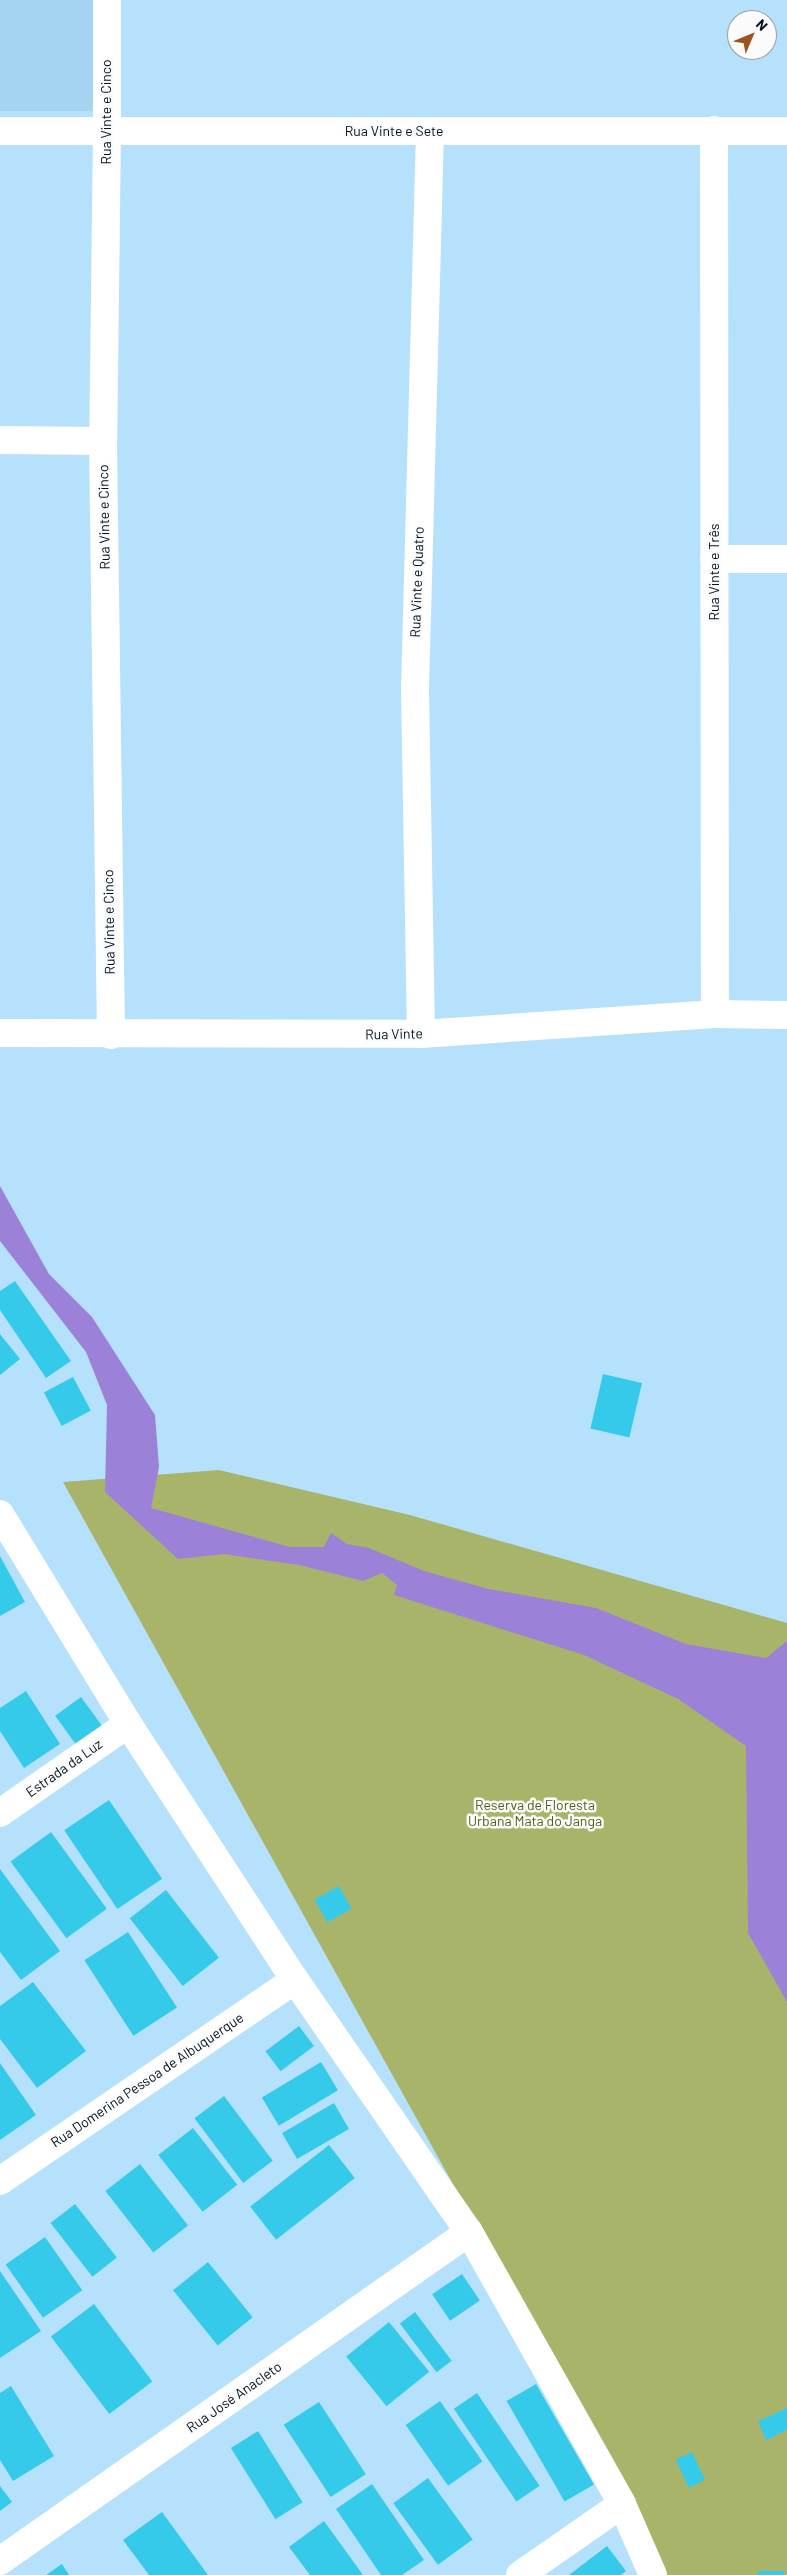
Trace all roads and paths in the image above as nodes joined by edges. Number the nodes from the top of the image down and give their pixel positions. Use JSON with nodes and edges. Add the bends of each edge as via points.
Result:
{"nodes":[{"id":1,"x":107,"y":0,"type":"edge"},
{"id":2,"x":107,"y":130,"type":"junction"},
{"id":3,"x":714,"y":130,"type":"junction"},
{"id":4,"x":0,"y":131,"type":"edge"},
{"id":5,"x":430,"y":131,"type":"junction"},
{"id":6,"x":787,"y":131,"type":"edge"},
{"id":7,"x":0,"y":440,"type":"edge"},
{"id":8,"x":103,"y":441,"type":"junction"},
{"id":9,"x":714,"y":559,"type":"junction"},
{"id":10,"x":787,"y":559,"type":"edge"},
{"id":11,"x":715,"y":1014,"type":"junction"},
{"id":12,"x":787,"y":1015,"type":"edge"},
{"id":13,"x":0,"y":1033,"type":"edge"},
{"id":14,"x":421,"y":1034,"type":"junction"},
{"id":15,"x":111,"y":1035,"type":"junction"},
{"id":16,"x":0,"y":1514,"type":"edge"},
{"id":17,"x":128,"y":1724,"type":"junction"},
{"id":18,"x":0,"y":1813,"type":"edge"},
{"id":19,"x":295,"y":1980,"type":"junction"},
{"id":20,"x":0,"y":2181,"type":"edge"},
{"id":21,"x":469,"y":2232,"type":"junction"},
{"id":22,"x":622,"y":2504,"type":"junction"},
{"id":23,"x":0,"y":2562,"type":"edge"},
{"id":24,"x":520,"y":2575,"type":"edge"},
{"id":25,"x":653,"y":2575,"type":"edge"}],
"edges":[{"from":1,"to":2,"type":"street","name":"Rua Vinte e Cinco"},
{"from":2,"to":4,"type":"street","name":"Rua Vinte e Sete"},
{"from":2,"to":5,"type":"street","name":"Rua Vinte e Sete"},
{"from":2,"to":8,"type":"street","name":"Rua Vinte e Cinco"},
{"from":3,"to":5,"type":"street","name":"Rua Vinte e Sete"},
{"from":3,"to":6,"type":"street","name":"Rua Vinte e Sete"},
{"from":3,"to":9,"type":"street","name":"Rua Vinte e Três"},
{"from":5,"to":14,"type":"street","name":"Rua Vinte e Quatro","via":[[414,689]]},
{"from":7,"to":8,"type":"street"},
{"from":8,"to":15,"type":"street","name":"Rua Vinte e Cinco"},
{"from":9,"to":10,"type":"street"},
{"from":9,"to":11,"type":"street","name":"Rua Vinte e Três"},
{"from":11,"to":12,"type":"street","name":"Rua Vinte"},
{"from":11,"to":14,"type":"street","name":"Rua Vinte"},
{"from":13,"to":15,"type":"street","name":"Rua Vinte"},
{"from":14,"to":15,"type":"street","name":"Rua Vinte"},
{"from":16,"to":17,"type":"street"},
{"from":17,"to":18,"type":"street","name":"Estrada da Luz"},
{"from":17,"to":19,"type":"street"},
{"from":19,"to":20,"type":"street","name":"Rua Domerina Pessoa de Albuquerque"},
{"from":19,"to":21,"type":"street"},
{"from":21,"to":22,"type":"street"},
{"from":21,"to":23,"type":"street","name":"Rua José Anacleto"},
{"from":22,"to":24,"type":"street"},
{"from":22,"to":25,"type":"street"}]}
